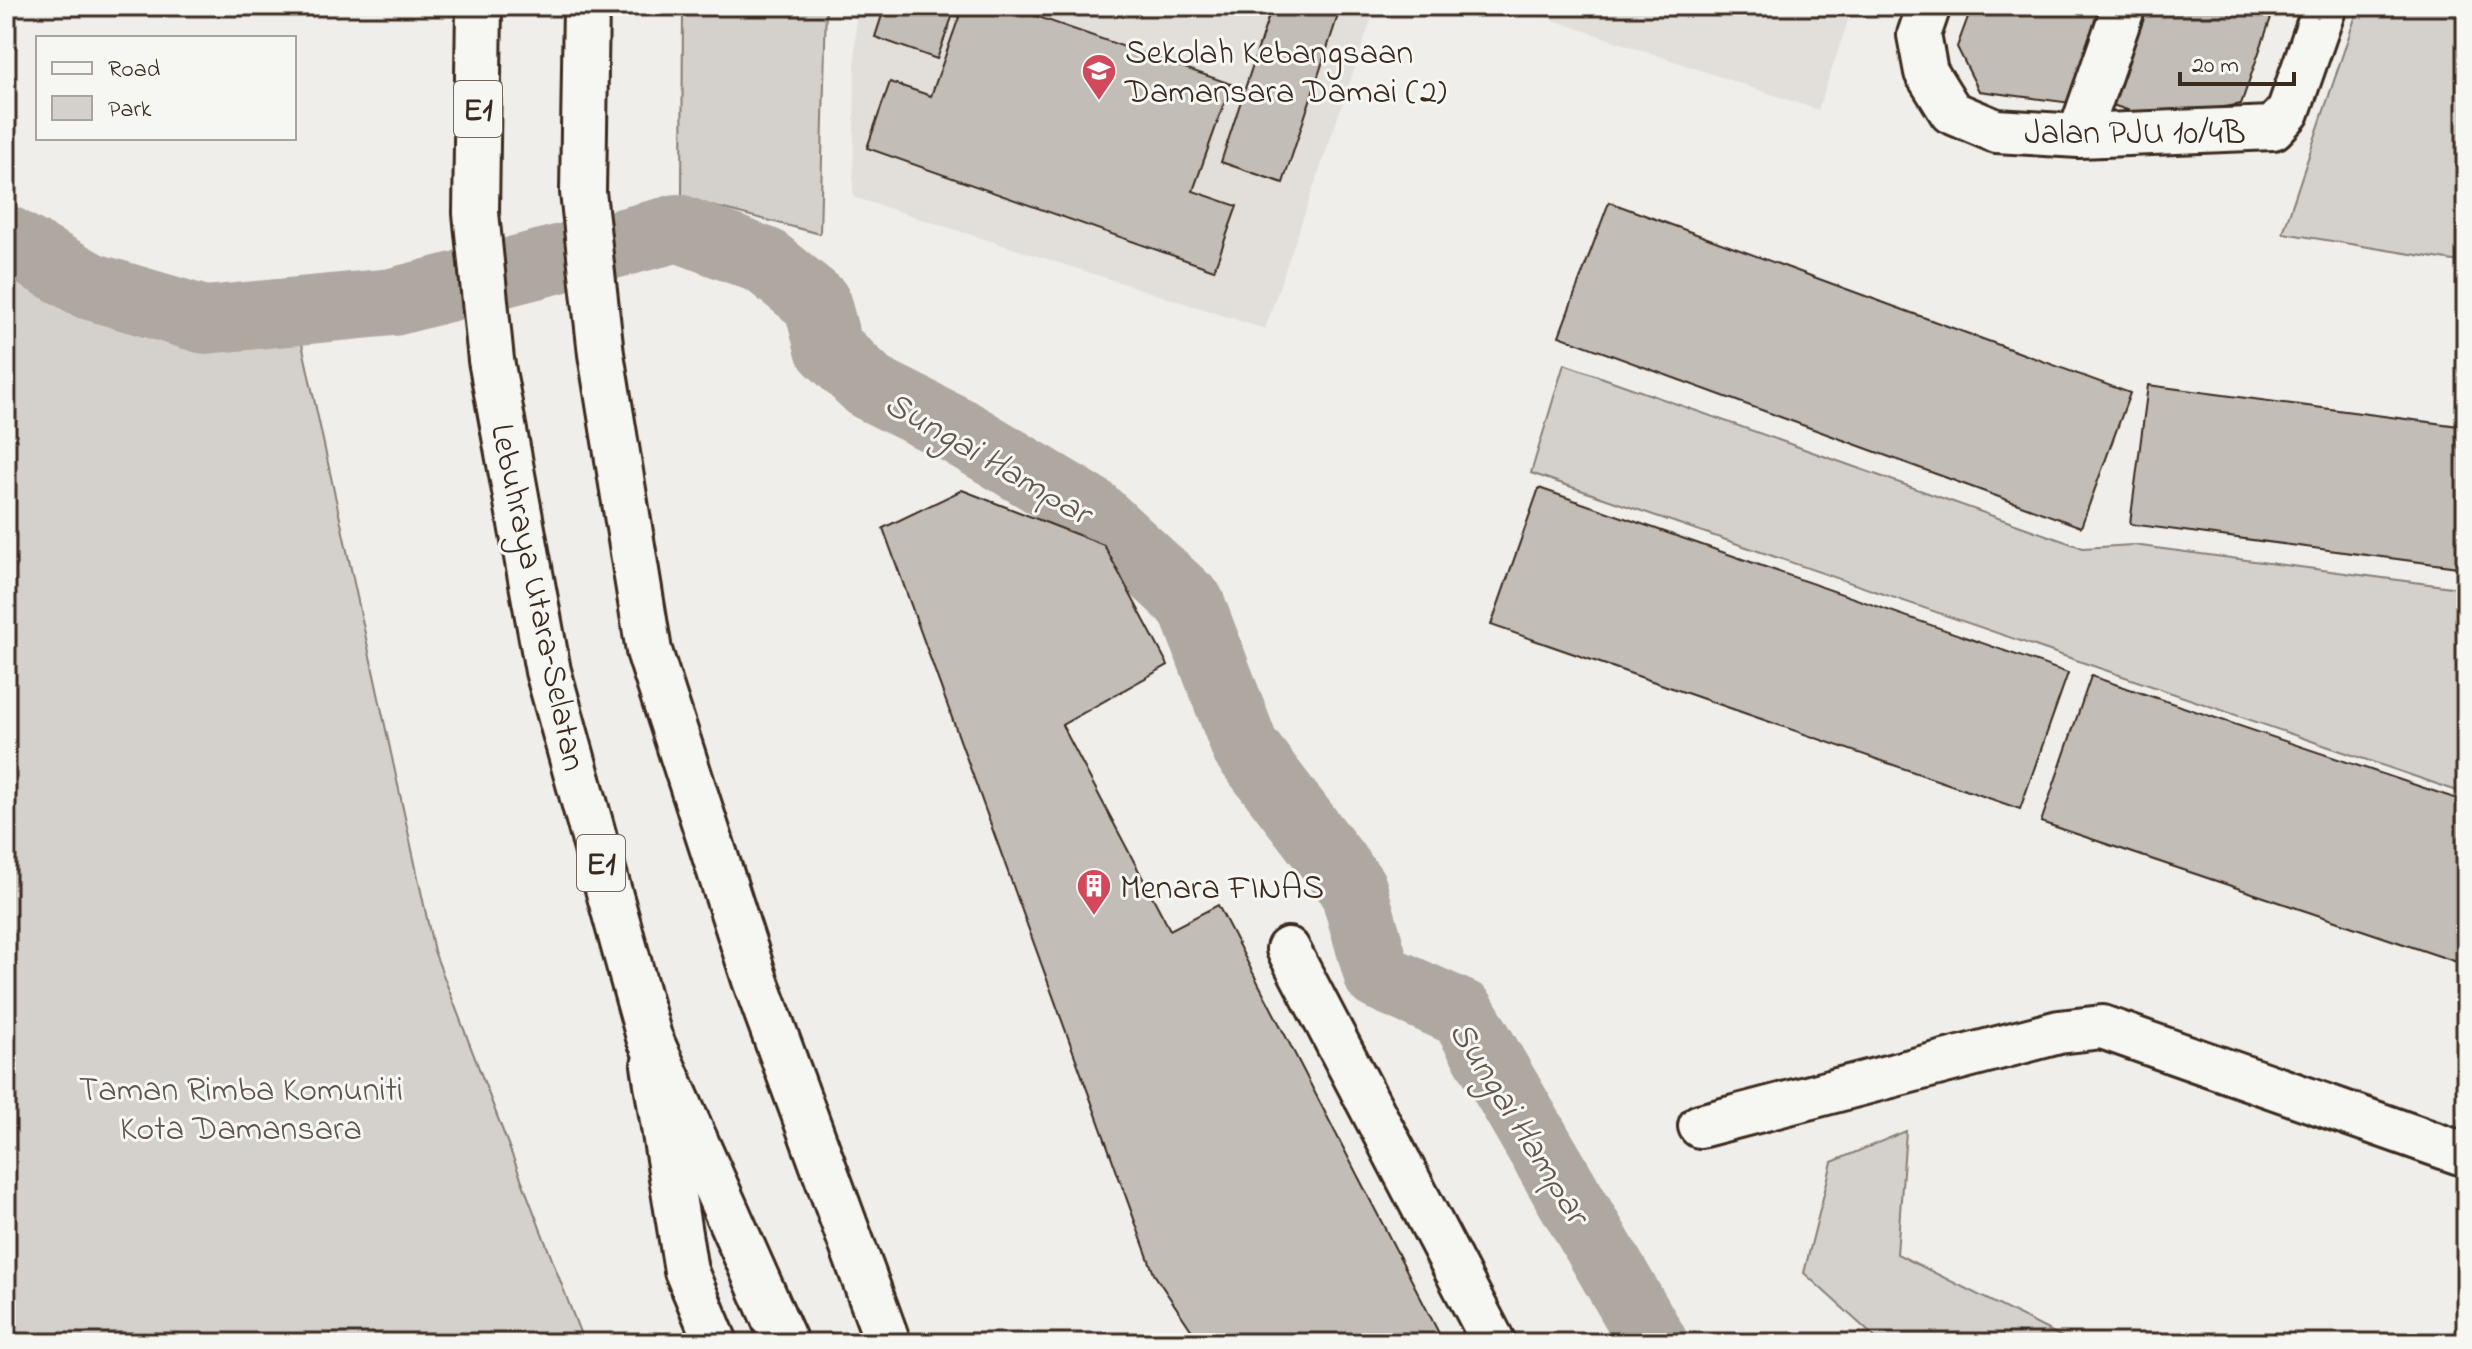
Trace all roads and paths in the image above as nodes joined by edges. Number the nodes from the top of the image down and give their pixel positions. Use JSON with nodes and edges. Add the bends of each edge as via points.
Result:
{"nodes":[{"id":1,"x":479,"y":6,"type":"edge"},
{"id":2,"x":586,"y":6,"type":"edge"},
{"id":3,"x":2124,"y":6,"type":"edge"},
{"id":4,"x":2325,"y":6,"type":"edge"},
{"id":5,"x":1924,"y":20,"type":"edge"},
{"id":6,"x":2079,"y":136,"type":"junction"},
{"id":7,"x":1288,"y":949,"type":"dead end"},
{"id":8,"x":649,"y":1037,"type":"junction"},
{"id":9,"x":1700,"y":1126,"type":"dead end"},
{"id":10,"x":2466,"y":1155,"type":"edge"},
{"id":11,"x":716,"y":1343,"type":"edge"},
{"id":12,"x":785,"y":1343,"type":"edge"},
{"id":13,"x":888,"y":1343,"type":"edge"},
{"id":14,"x":1494,"y":1343,"type":"edge"}],
"edges":[{"from":1,"to":8,"type":"highway","name":"Lebuhraya Utara–Selatan","number":"E1","via":[[476,213],[491,360],[548,671]]},
{"from":2,"to":13,"type":"highway","via":[[583,192],[601,354],[649,651],[755,980]]},
{"from":3,"to":6,"type":"street"},
{"from":4,"to":6,"type":"street","name":"Jalan PJU 10/4B","via":[[2288,112],[2273,128]]},
{"from":5,"to":6,"type":"street","name":"Jalan PJU 10/4B","via":[[1926,72],[1951,112],[1996,131]]},
{"from":7,"to":14,"type":"street"},
{"from":8,"to":11,"type":"street","via":[[686,1271]]},
{"from":8,"to":12,"type":"highway","name":"Lebuhraya Utara–Selatan","number":"E1"},
{"from":9,"to":10,"type":"street","via":[[2059,1032],[2102,1027]]}]}
